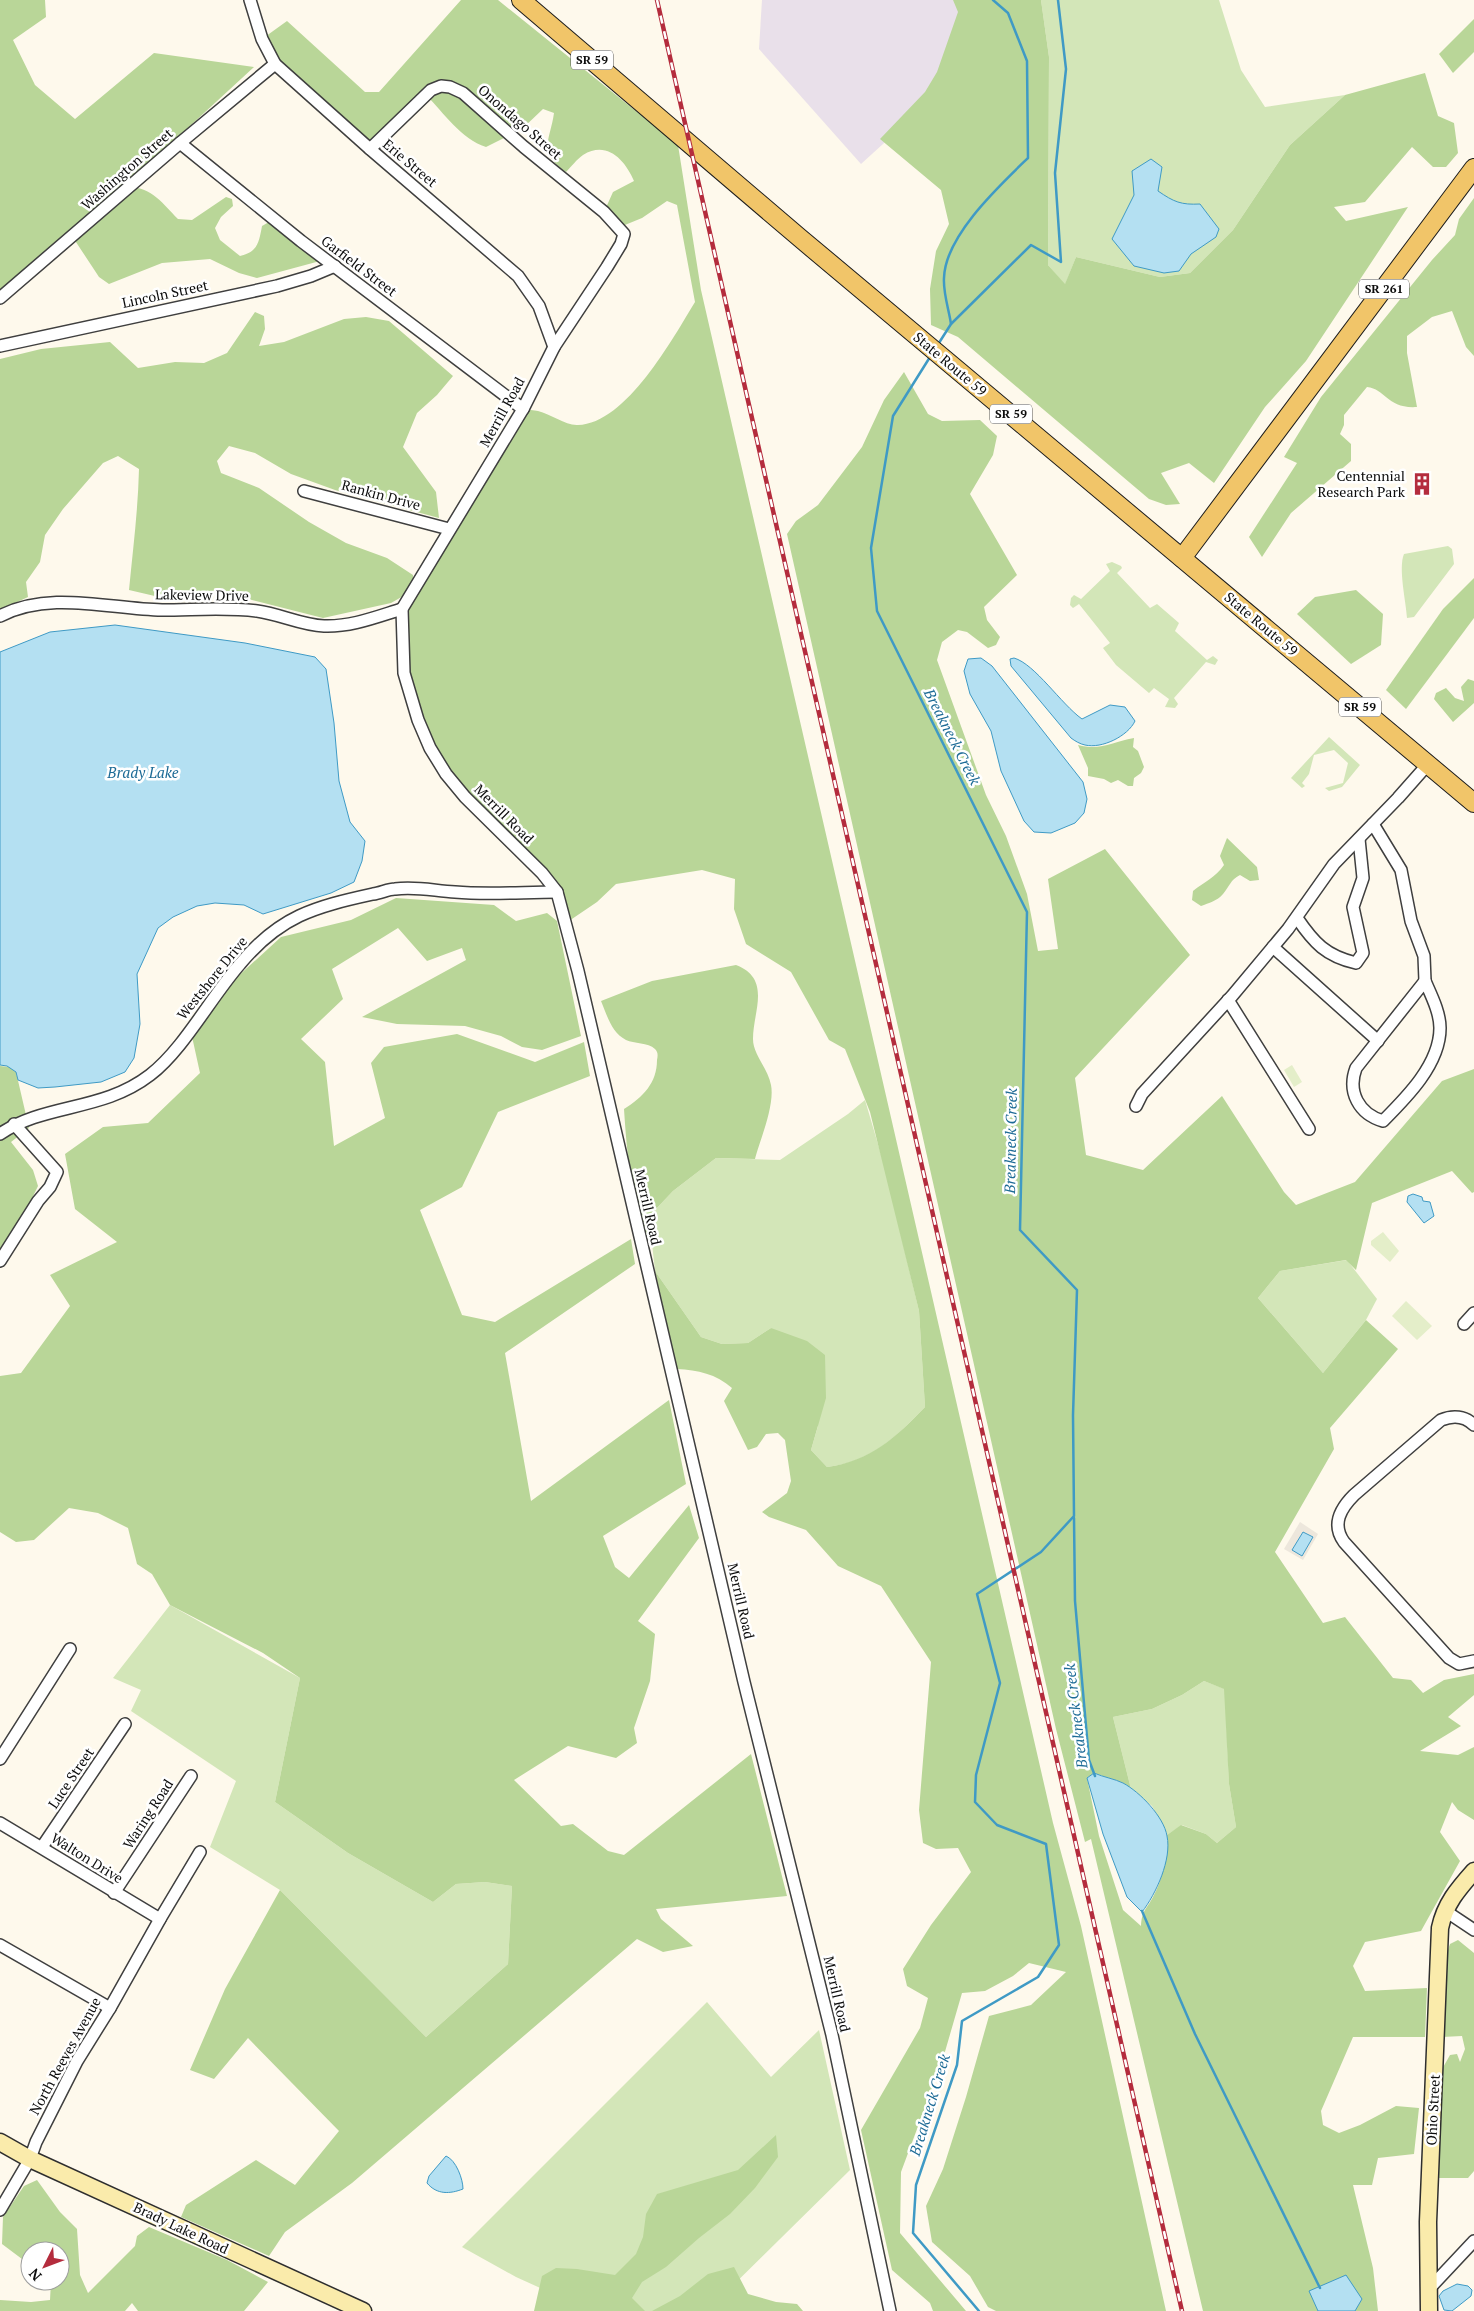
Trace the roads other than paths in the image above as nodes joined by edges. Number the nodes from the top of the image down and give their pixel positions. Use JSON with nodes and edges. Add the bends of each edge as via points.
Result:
{"nodes":[{"id":1,"x":250,"y":0,"type":"edge"},
{"id":2,"x":521,"y":0,"type":"edge"},
{"id":3,"x":275,"y":64,"type":"junction"},
{"id":4,"x":180,"y":143,"type":"junction"},
{"id":5,"x":370,"y":150,"type":"junction"},
{"id":6,"x":1474,"y":168,"type":"edge"},
{"id":7,"x":604,"y":212,"type":"joint"},
{"id":8,"x":335,"y":266,"type":"junction"},
{"id":9,"x":0,"y":298,"type":"edge"},
{"id":10,"x":0,"y":346,"type":"edge"},
{"id":11,"x":554,"y":347,"type":"junction"},
{"id":12,"x":523,"y":409,"type":"junction"},
{"id":13,"x":304,"y":491,"type":"dead end"},
{"id":14,"x":449,"y":529,"type":"junction"},
{"id":15,"x":1182,"y":558,"type":"junction"},
{"id":16,"x":402,"y":609,"type":"junction"},
{"id":17,"x":0,"y":616,"type":"edge"},
{"id":18,"x":1428,"y":764,"type":"junction"},
{"id":19,"x":1474,"y":803,"type":"edge"},
{"id":20,"x":1373,"y":824,"type":"junction"},
{"id":21,"x":1359,"y":839,"type":"junction"},
{"id":22,"x":558,"y":892,"type":"junction"},
{"id":23,"x":1297,"y":918,"type":"junction"},
{"id":24,"x":1273,"y":947,"type":"junction"},
{"id":25,"x":1425,"y":981,"type":"junction"},
{"id":26,"x":1228,"y":1000,"type":"junction"},
{"id":27,"x":1378,"y":1041,"type":"junction"},
{"id":28,"x":1136,"y":1106,"type":"dead end"},
{"id":29,"x":14,"y":1124,"type":"junction"},
{"id":30,"x":1309,"y":1129,"type":"dead end"},
{"id":31,"x":0,"y":1134,"type":"edge"},
{"id":32,"x":0,"y":1261,"type":"edge"},
{"id":33,"x":1474,"y":1313,"type":"edge"},
{"id":34,"x":1464,"y":1324,"type":"dead end"},
{"id":35,"x":1474,"y":1425,"type":"edge"},
{"id":36,"x":70,"y":1649,"type":"dead end"},
{"id":37,"x":1474,"y":1661,"type":"edge"},
{"id":38,"x":125,"y":1724,"type":"dead end"},
{"id":39,"x":0,"y":1759,"type":"edge"},
{"id":40,"x":191,"y":1776,"type":"dead end"},
{"id":41,"x":0,"y":1824,"type":"edge"},
{"id":42,"x":42,"y":1848,"type":"junction"},
{"id":43,"x":200,"y":1852,"type":"dead end"},
{"id":44,"x":1474,"y":1871,"type":"edge"},
{"id":45,"x":114,"y":1893,"type":"junction"},
{"id":46,"x":1444,"y":1910,"type":"junction"},
{"id":47,"x":160,"y":1918,"type":"junction"},
{"id":48,"x":1474,"y":1930,"type":"edge"},
{"id":49,"x":0,"y":1945,"type":"edge"},
{"id":50,"x":110,"y":2008,"type":"junction"},
{"id":51,"x":0,"y":2142,"type":"edge"},
{"id":52,"x":30,"y":2159,"type":"junction"},
{"id":53,"x":0,"y":2210,"type":"edge"},
{"id":54,"x":1474,"y":2241,"type":"edge"},
{"id":55,"x":1428,"y":2290,"type":"junction"},
{"id":56,"x":363,"y":2311,"type":"edge"},
{"id":57,"x":890,"y":2311,"type":"edge"},
{"id":58,"x":1430,"y":2311,"type":"edge"}],
"edges":[{"from":1,"to":3,"type":"street","name":"Erie Street","via":[[262,39]]},
{"from":2,"to":15,"type":"main road","name":"State Route 59","number":"SR 59"},
{"from":3,"to":4,"type":"street","name":"Washington Street"},
{"from":3,"to":5,"type":"street","name":"Erie Street"},
{"from":4,"to":8,"type":"street","name":"Garfield Street"},
{"from":4,"to":9,"type":"street","name":"Washington Street"},
{"from":5,"to":7,"type":"street","name":"Onondago Street","via":[[431,90],[450,87],[463,93]]},
{"from":5,"to":11,"type":"street","name":"Erie Street","via":[[518,276],[540,306]]},
{"from":6,"to":15,"type":"main road","number":"SR 261"},
{"from":7,"to":11,"type":"street","name":"Merrill Road","via":[[624,234],[621,244]]},
{"from":8,"to":10,"type":"street","name":"Lincoln Street","via":[[277,286]]},
{"from":8,"to":12,"type":"street","name":"Garfield Street"},
{"from":11,"to":12,"type":"street","name":"Merrill Road"},
{"from":12,"to":14,"type":"street","name":"Merrill Road"},
{"from":13,"to":14,"type":"street","name":"Rankin Drive"},
{"from":14,"to":16,"type":"street","name":"Merrill Road"},
{"from":15,"to":18,"type":"main road","name":"State Route 59","number":"SR 59"},
{"from":16,"to":17,"type":"street","name":"Lakeview Drive","via":[[355,624],[325,626],[258,611],[227,608],[161,610],[65,603],[35,605]]},
{"from":16,"to":22,"type":"street","name":"Merrill Road","via":[[404,673],[430,748],[464,797]]},
{"from":18,"to":19,"type":"main road","name":"State Route 59","number":"SR 59"},
{"from":18,"to":20,"type":"street"},
{"from":20,"to":21,"type":"street"},
{"from":20,"to":25,"type":"street","via":[[1401,870],[1410,920],[1424,956]]},
{"from":21,"to":23,"type":"street","via":[[1334,864]]},
{"from":21,"to":23,"type":"street","via":[[1364,878],[1353,907],[1363,953],[1356,963],[1337,959],[1312,941]]},
{"from":22,"to":29,"type":"street","name":"Westshore Drive","via":[[393,889],[316,908],[264,937],[175,1050],[149,1076],[104,1100]]},
{"from":22,"to":57,"type":"street","name":"Merrill Road","via":[[742,1673],[830,2026]]},
{"from":23,"to":24,"type":"street"},
{"from":24,"to":26,"type":"street"},
{"from":24,"to":27,"type":"street"},
{"from":25,"to":27,"type":"street"},
{"from":25,"to":27,"type":"street","via":[[1438,1012],[1439,1043],[1417,1086],[1384,1121],[1373,1118],[1354,1098],[1351,1081],[1356,1068]]},
{"from":26,"to":28,"type":"street","via":[[1160,1074]]},
{"from":26,"to":30,"type":"street"},
{"from":29,"to":31,"type":"street","name":"Westshore Drive"},
{"from":29,"to":32,"type":"street","via":[[57,1172]]},
{"from":33,"to":34,"type":"street"},
{"from":35,"to":37,"type":"street","via":[[1455,1416],[1441,1420],[1354,1495],[1344,1505],[1338,1520],[1344,1542],[1449,1658],[1459,1664]]},
{"from":36,"to":39,"type":"street"},
{"from":38,"to":42,"type":"street","name":"Luce Street"},
{"from":40,"to":45,"type":"street","name":"Waring Road"},
{"from":41,"to":42,"type":"street","name":"Walton Drive"},
{"from":42,"to":45,"type":"street","name":"Walton Drive"},
{"from":43,"to":47,"type":"street","name":"North Reeves Avenue"},
{"from":44,"to":46,"type":"street"},
{"from":45,"to":47,"type":"street","name":"Walton Drive"},
{"from":46,"to":48,"type":"street"},
{"from":46,"to":55,"type":"street","name":"Ohio Street","via":[[1438,1951]]},
{"from":47,"to":50,"type":"street","name":"North Reeves Avenue"},
{"from":49,"to":50,"type":"street"},
{"from":50,"to":52,"type":"street","name":"North Reeves Avenue","via":[[54,2104]]},
{"from":51,"to":52,"type":"street","name":"Brady Lake Road"},
{"from":52,"to":53,"type":"street","name":"North Reeves Avenue"},
{"from":52,"to":56,"type":"street","name":"Brady Lake Road"},
{"from":54,"to":55,"type":"street"},
{"from":55,"to":58,"type":"street","name":"Ohio Street"}]}
